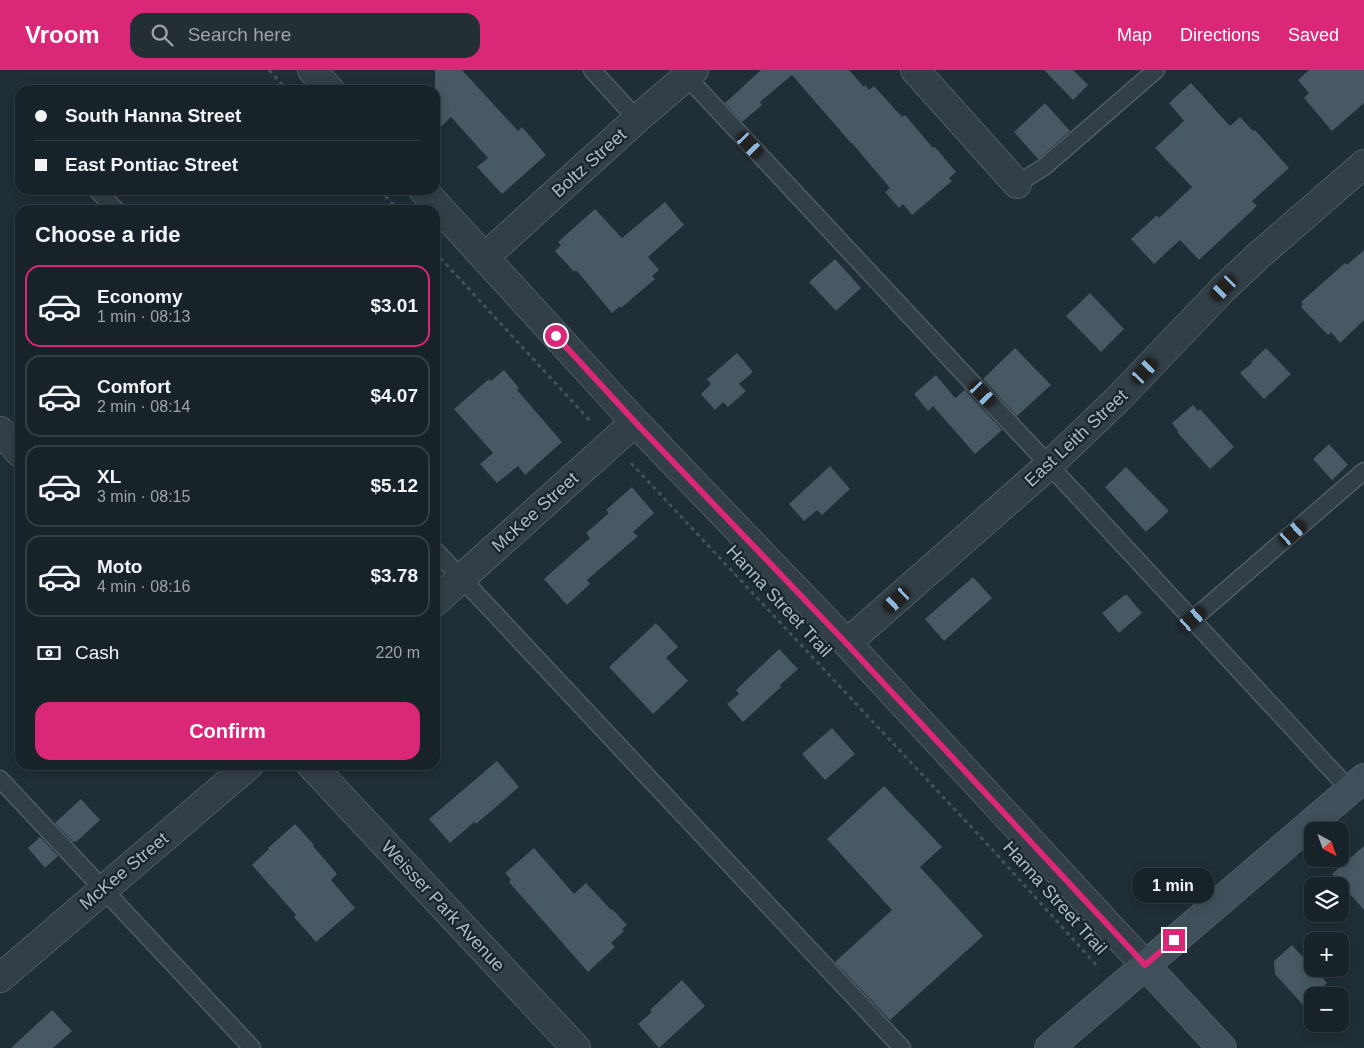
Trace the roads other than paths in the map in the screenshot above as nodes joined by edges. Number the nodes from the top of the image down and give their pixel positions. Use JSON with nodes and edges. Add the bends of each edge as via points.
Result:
{"nodes":[{"id":1,"x":312,"y":70,"type":"edge"},
{"id":2,"x":592,"y":70,"type":"edge"},
{"id":3,"x":915,"y":70,"type":"edge"},
{"id":4,"x":1156,"y":70,"type":"edge"},
{"id":5,"x":690,"y":73,"type":"edge"},
{"id":6,"x":326,"y":85,"type":"edge"},
{"id":7,"x":637,"y":119,"type":"junction"},
{"id":8,"x":1364,"y":164,"type":"edge"},
{"id":9,"x":1017,"y":184,"type":"joint"},
{"id":10,"x":102,"y":195,"type":"edge"},
{"id":11,"x":428,"y":195,"type":"edge"},
{"id":12,"x":111,"y":205,"type":"edge"},
{"id":13,"x":437,"y":205,"type":"edge"},
{"id":14,"x":440,"y":208,"type":"edge"},
{"id":15,"x":485,"y":257,"type":"junction"},
{"id":16,"x":635,"y":422,"type":"junction"},
{"id":17,"x":0,"y":431,"type":"edge"},
{"id":18,"x":15,"y":448,"type":"edge"},
{"id":19,"x":1049,"y":464,"type":"junction"},
{"id":20,"x":1364,"y":471,"type":"edge"},
{"id":21,"x":440,"y":555,"type":"edge"},
{"id":22,"x":462,"y":578,"type":"junction"},
{"id":23,"x":440,"y":598,"type":"edge"},
{"id":24,"x":1193,"y":619,"type":"junction"},
{"id":25,"x":847,"y":644,"type":"junction"},
{"id":26,"x":243,"y":770,"type":"edge"},
{"id":27,"x":316,"y":770,"type":"edge"},
{"id":28,"x":0,"y":779,"type":"edge"},
{"id":29,"x":1357,"y":784,"type":"edge"},
{"id":30,"x":103,"y":889,"type":"junction"},
{"id":31,"x":1145,"y":965,"type":"junction"},
{"id":32,"x":0,"y":978,"type":"edge"},
{"id":33,"x":252,"y":1048,"type":"edge"},
{"id":34,"x":576,"y":1048,"type":"edge"},
{"id":35,"x":902,"y":1048,"type":"edge"},
{"id":36,"x":1049,"y":1048,"type":"edge"},
{"id":37,"x":1222,"y":1048,"type":"edge"}],
"edges":[{"from":1,"to":6,"type":"street"},
{"from":2,"to":7,"type":"lane"},
{"from":3,"to":9,"type":"street"},
{"from":4,"to":9,"type":"lane","via":[[1044,167]]},
{"from":5,"to":7,"type":"street","name":"Boltz Street"},
{"from":5,"to":19,"type":"lane"},
{"from":7,"to":15,"type":"street","name":"Boltz Street"},
{"from":8,"to":19,"type":"street","name":"East Leith Street","via":[[1224,288],[1118,399]]},
{"from":10,"to":12,"type":"lane"},
{"from":11,"to":13,"type":"street"},
{"from":14,"to":15,"type":"street"},
{"from":15,"to":16,"type":"street"},
{"from":16,"to":22,"type":"street","name":"McKee Street"},
{"from":16,"to":25,"type":"street"},
{"from":17,"to":18,"type":"street"},
{"from":19,"to":24,"type":"lane"},
{"from":19,"to":25,"type":"street","name":"East Leith Street"},
{"from":20,"to":24,"type":"lane"},
{"from":21,"to":22,"type":"lane"},
{"from":22,"to":23,"type":"street","name":"McKee Street"},
{"from":22,"to":35,"type":"lane"},
{"from":24,"to":29,"type":"lane"},
{"from":25,"to":31,"type":"street"},
{"from":26,"to":30,"type":"street","name":"McKee Street"},
{"from":27,"to":34,"type":"street","name":"Weisser Park Avenue"},
{"from":28,"to":30,"type":"lane"},
{"from":29,"to":31,"type":"main road"},
{"from":30,"to":32,"type":"street","name":"McKee Street"},
{"from":30,"to":33,"type":"lane"},
{"from":31,"to":36,"type":"main road"},
{"from":31,"to":37,"type":"main road"}]}
